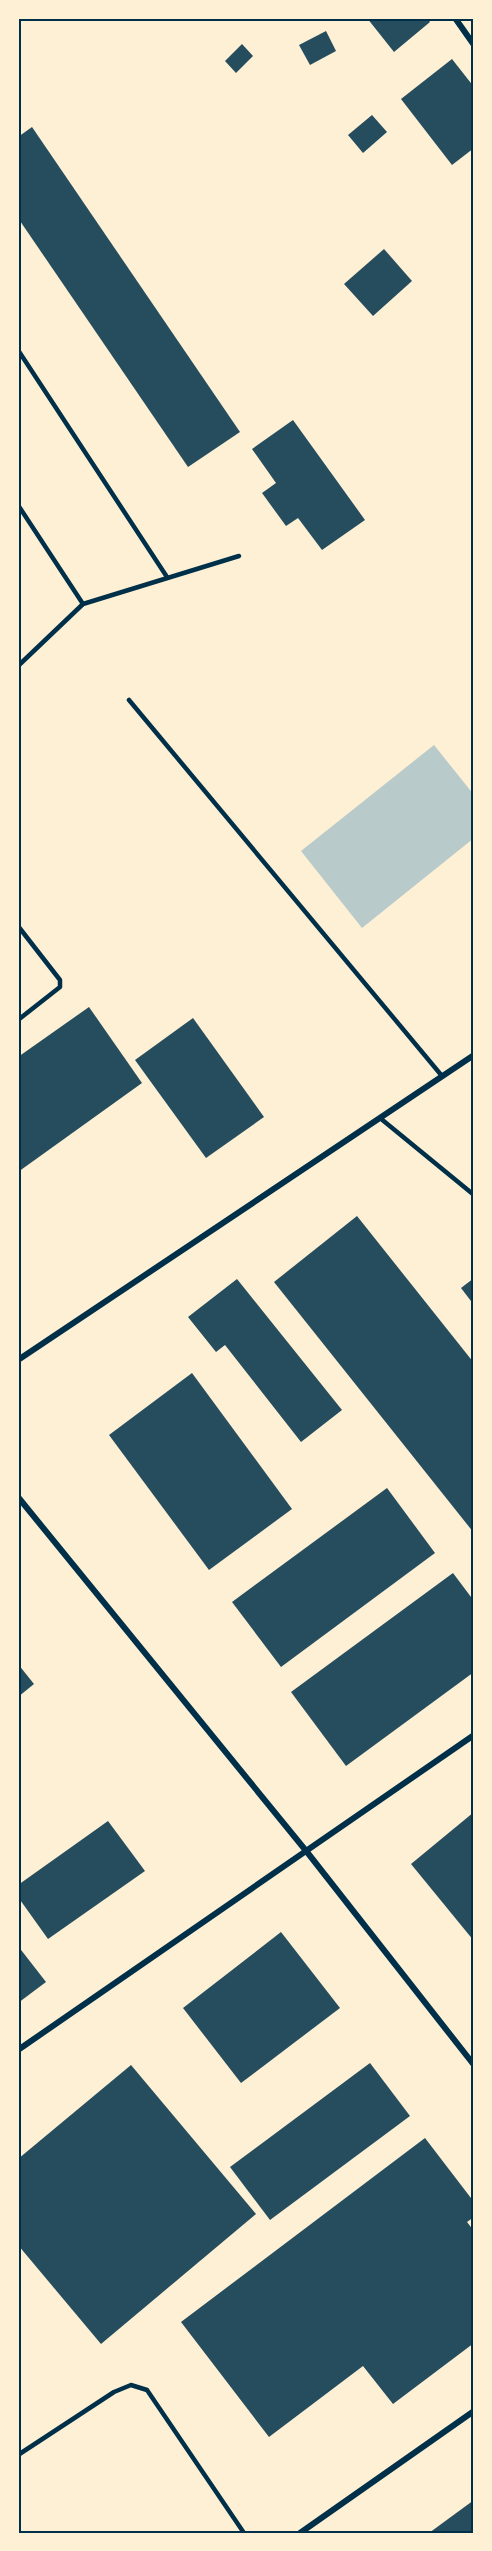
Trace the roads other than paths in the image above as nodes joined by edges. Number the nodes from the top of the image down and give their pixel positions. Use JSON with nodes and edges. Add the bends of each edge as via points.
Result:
{"nodes":[{"id":1,"x":455,"y":18,"type":"edge"},
{"id":2,"x":474,"y":45,"type":"edge"},
{"id":3,"x":18,"y":350,"type":"edge"},
{"id":4,"x":18,"y":505,"type":"edge"},
{"id":5,"x":239,"y":556,"type":"dead end"},
{"id":6,"x":167,"y":577,"type":"junction"},
{"id":7,"x":82,"y":604,"type":"junction"},
{"id":8,"x":18,"y":666,"type":"edge"},
{"id":9,"x":129,"y":700,"type":"dead end"},
{"id":10,"x":18,"y":926,"type":"edge"},
{"id":11,"x":18,"y":1020,"type":"edge"},
{"id":12,"x":474,"y":1054,"type":"edge"},
{"id":13,"x":442,"y":1076,"type":"junction"},
{"id":14,"x":380,"y":1118,"type":"junction"},
{"id":15,"x":474,"y":1196,"type":"edge"},
{"id":16,"x":18,"y":1360,"type":"edge"},
{"id":17,"x":18,"y":1497,"type":"edge"},
{"id":18,"x":474,"y":1735,"type":"edge"},
{"id":19,"x":307,"y":1852,"type":"junction"},
{"id":20,"x":18,"y":2050,"type":"edge"},
{"id":21,"x":473,"y":2063,"type":"edge"},
{"id":22,"x":474,"y":2412,"type":"edge"},
{"id":23,"x":18,"y":2455,"type":"edge"},
{"id":24,"x":244,"y":2533,"type":"edge"},
{"id":25,"x":300,"y":2533,"type":"edge"}],
"edges":[{"from":1,"to":2,"type":"street"},
{"from":3,"to":6,"type":"lane"},
{"from":4,"to":7,"type":"lane"},
{"from":5,"to":6,"type":"lane"},
{"from":6,"to":7,"type":"lane"},
{"from":7,"to":8,"type":"lane"},
{"from":9,"to":13,"type":"lane"},
{"from":10,"to":11,"type":"lane","via":[[60,980],[60,987]]},
{"from":12,"to":13,"type":"street"},
{"from":13,"to":14,"type":"street"},
{"from":14,"to":15,"type":"lane"},
{"from":14,"to":16,"type":"street"},
{"from":17,"to":19,"type":"street"},
{"from":18,"to":19,"type":"street"},
{"from":19,"to":20,"type":"street"},
{"from":19,"to":21,"type":"street"},
{"from":22,"to":25,"type":"street"},
{"from":23,"to":24,"type":"lane","via":[[114,2391],[131,2385],[139,2387],[147,2390]]}]}
